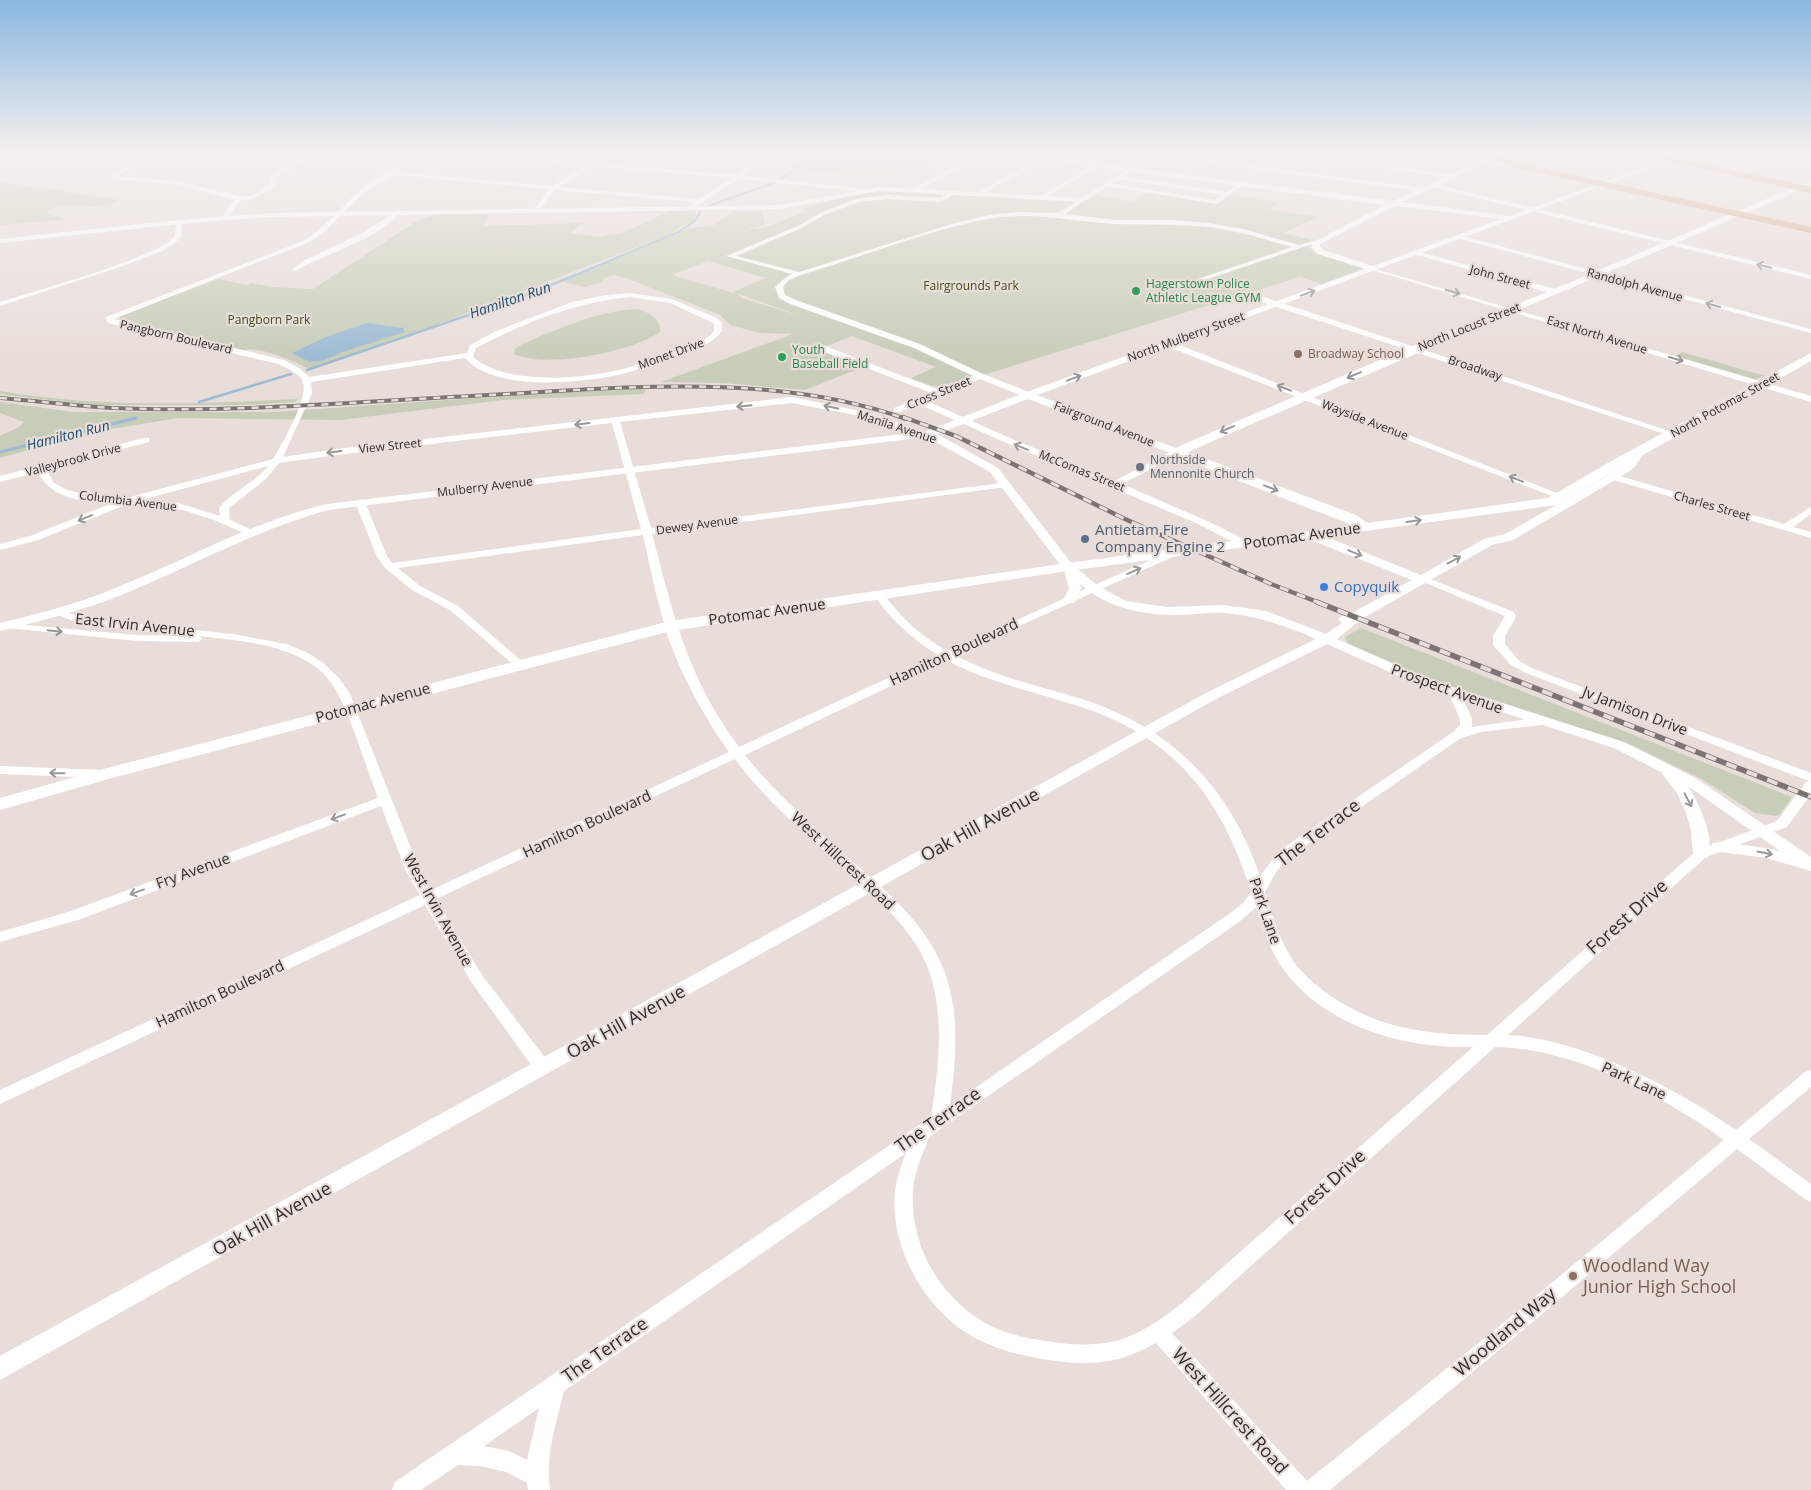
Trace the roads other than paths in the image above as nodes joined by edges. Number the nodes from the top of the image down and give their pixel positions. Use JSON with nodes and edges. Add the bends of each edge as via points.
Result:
{"nodes":[{"id":1,"x":179,"y":222,"type":"edge"},
{"id":2,"x":174,"y":223,"type":"edge"},
{"id":3,"x":330,"y":223,"type":"edge"},
{"id":4,"x":384,"y":223,"type":"edge"},
{"id":5,"x":808,"y":223,"type":"edge"},
{"id":6,"x":965,"y":223,"type":"edge"},
{"id":7,"x":1183,"y":223,"type":"edge"},
{"id":8,"x":1355,"y":223,"type":"edge"},
{"id":9,"x":1502,"y":223,"type":"edge"},
{"id":10,"x":1586,"y":223,"type":"edge"},
{"id":11,"x":1717,"y":223,"type":"edge"},
{"id":12,"x":1776,"y":223,"type":"edge"},
{"id":13,"x":802,"y":226,"type":"junction"},
{"id":14,"x":818,"y":226,"type":"dead end"},
{"id":15,"x":1811,"y":230,"type":"edge"},
{"id":16,"x":1459,"y":238,"type":"junction"},
{"id":17,"x":1319,"y":240,"type":"junction"},
{"id":18,"x":0,"y":241,"type":"edge"},
{"id":19,"x":1670,"y":243,"type":"junction"},
{"id":20,"x":1300,"y":247,"type":"junction"},
{"id":21,"x":1416,"y":253,"type":"junction"},
{"id":22,"x":1374,"y":269,"type":"junction"},
{"id":23,"x":294,"y":270,"type":"dead end"},
{"id":24,"x":800,"y":274,"type":"junction"},
{"id":25,"x":1595,"y":275,"type":"junction"},
{"id":26,"x":1811,"y":277,"type":"edge"},
{"id":27,"x":1187,"y":287,"type":"dead end"},
{"id":28,"x":1556,"y":292,"type":"junction"},
{"id":29,"x":1246,"y":294,"type":"dead end"},
{"id":30,"x":0,"y":304,"type":"edge"},
{"id":31,"x":1276,"y":304,"type":"junction"},
{"id":32,"x":1512,"y":309,"type":"junction"},
{"id":33,"x":1811,"y":331,"type":"edge"},
{"id":34,"x":1168,"y":344,"type":"junction"},
{"id":35,"x":817,"y":346,"type":"dead end"},
{"id":36,"x":1417,"y":349,"type":"junction"},
{"id":37,"x":469,"y":356,"type":"junction"},
{"id":38,"x":1811,"y":356,"type":"edge"},
{"id":39,"x":980,"y":376,"type":"junction"},
{"id":40,"x":308,"y":381,"type":"junction"},
{"id":41,"x":1762,"y":384,"type":"junction"},
{"id":42,"x":940,"y":393,"type":"junction"},
{"id":43,"x":1028,"y":395,"type":"junction"},
{"id":44,"x":1304,"y":396,"type":"junction"},
{"id":45,"x":1811,"y":399,"type":"edge"},
{"id":46,"x":792,"y":400,"type":"joint"},
{"id":47,"x":920,"y":401,"type":"junction"},
{"id":48,"x":897,"y":410,"type":"dead end"},
{"id":49,"x":616,"y":420,"type":"junction"},
{"id":50,"x":962,"y":422,"type":"junction"},
{"id":51,"x":929,"y":434,"type":"junction"},
{"id":52,"x":1674,"y":434,"type":"junction"},
{"id":53,"x":146,"y":440,"type":"dead end"},
{"id":54,"x":1177,"y":452,"type":"junction"},
{"id":55,"x":1639,"y":453,"type":"junction"},
{"id":56,"x":276,"y":461,"type":"junction"},
{"id":57,"x":41,"y":468,"type":"junction"},
{"id":58,"x":630,"y":470,"type":"junction"},
{"id":59,"x":1613,"y":477,"type":"junction"},
{"id":60,"x":0,"y":479,"type":"edge"},
{"id":61,"x":1006,"y":484,"type":"junction"},
{"id":62,"x":1115,"y":484,"type":"junction"},
{"id":63,"x":130,"y":500,"type":"junction"},
{"id":64,"x":1562,"y":500,"type":"junction"},
{"id":65,"x":360,"y":502,"type":"junction"},
{"id":66,"x":1811,"y":510,"type":"edge"},
{"id":67,"x":225,"y":521,"type":"junction"},
{"id":68,"x":1366,"y":527,"type":"junction"},
{"id":69,"x":1784,"y":528,"type":"junction"},
{"id":70,"x":248,"y":532,"type":"junction"},
{"id":71,"x":647,"y":532,"type":"junction"},
{"id":72,"x":1310,"y":534,"type":"junction"},
{"id":73,"x":1811,"y":535,"type":"edge"},
{"id":74,"x":1488,"y":542,"type":"junction"},
{"id":75,"x":1243,"y":544,"type":"junction"},
{"id":76,"x":0,"y":546,"type":"edge"},
{"id":77,"x":1175,"y":552,"type":"junction"},
{"id":78,"x":389,"y":566,"type":"junction"},
{"id":79,"x":1068,"y":567,"type":"junction"},
{"id":80,"x":1421,"y":579,"type":"junction"},
{"id":81,"x":1092,"y":589,"type":"junction"},
{"id":82,"x":879,"y":595,"type":"junction"},
{"id":83,"x":1069,"y":600,"type":"junction"},
{"id":84,"x":59,"y":612,"type":"junction"},
{"id":85,"x":3,"y":626,"type":"edge"},
{"id":86,"x":670,"y":626,"type":"junction"},
{"id":87,"x":1320,"y":636,"type":"junction"},
{"id":88,"x":237,"y":638,"type":"junction"},
{"id":89,"x":947,"y":655,"type":"junction"},
{"id":90,"x":520,"y":664,"type":"junction"},
{"id":91,"x":1455,"y":694,"type":"junction"},
{"id":92,"x":349,"y":710,"type":"junction"},
{"id":93,"x":1541,"y":721,"type":"junction"},
{"id":94,"x":1144,"y":734,"type":"junction"},
{"id":95,"x":1457,"y":735,"type":"junction"},
{"id":96,"x":738,"y":754,"type":"junction"},
{"id":97,"x":1658,"y":763,"type":"junction"},
{"id":98,"x":0,"y":770,"type":"edge"},
{"id":99,"x":106,"y":774,"type":"junction"},
{"id":100,"x":1811,"y":778,"type":"edge"},
{"id":101,"x":1811,"y":785,"type":"edge"},
{"id":102,"x":384,"y":800,"type":"junction"},
{"id":103,"x":0,"y":804,"type":"edge"},
{"id":104,"x":1763,"y":830,"type":"junction"},
{"id":105,"x":1718,"y":847,"type":"junction"},
{"id":106,"x":1701,"y":854,"type":"junction"},
{"id":107,"x":1811,"y":866,"type":"edge"},
{"id":108,"x":870,"y":886,"type":"junction"},
{"id":109,"x":1258,"y":892,"type":"junction"},
{"id":110,"x":428,"y":898,"type":"junction"},
{"id":111,"x":0,"y":937,"type":"edge"},
{"id":112,"x":1488,"y":1042,"type":"junction"},
{"id":113,"x":543,"y":1068,"type":"junction"},
{"id":114,"x":1811,"y":1077,"type":"edge"},
{"id":115,"x":0,"y":1097,"type":"edge"},
{"id":116,"x":939,"y":1120,"type":"junction"},
{"id":117,"x":923,"y":1130,"type":"junction"},
{"id":118,"x":1735,"y":1140,"type":"junction"},
{"id":119,"x":1811,"y":1194,"type":"edge"},
{"id":120,"x":1159,"y":1332,"type":"junction"},
{"id":121,"x":0,"y":1369,"type":"edge"},
{"id":122,"x":556,"y":1384,"type":"junction"},
{"id":123,"x":455,"y":1454,"type":"junction"},
{"id":124,"x":538,"y":1483,"type":"edge"},
{"id":125,"x":403,"y":1490,"type":"edge"},
{"id":126,"x":1300,"y":1490,"type":"edge"},
{"id":127,"x":1313,"y":1490,"type":"edge"}],
"edges":[{"from":1,"to":30,"type":"street","via":[[174,242],[160,250]]},
{"from":2,"to":18,"type":"street"},
{"from":3,"to":40,"type":"street","name":"Pangborn Boulevard","via":[[305,242],[109,318],[114,322],[281,362],[297,370]]},
{"from":4,"to":23,"type":"street"},
{"from":5,"to":13,"type":"street"},
{"from":6,"to":24,"type":"street"},
{"from":7,"to":20,"type":"street","via":[[1219,226]]},
{"from":8,"to":17,"type":"street"},
{"from":9,"to":16,"type":"street","name":"North Mulberry Street"},
{"from":10,"to":19,"type":"street"},
{"from":11,"to":19,"type":"main road","name":"North Locust Street"},
{"from":12,"to":15,"type":"main road"},
{"from":13,"to":14,"type":"street"},
{"from":13,"to":24,"type":"street","via":[[729,256]]},
{"from":16,"to":21,"type":"street","name":"North Mulberry Street"},
{"from":16,"to":25,"type":"street","name":"Randolph Avenue"},
{"from":17,"to":20,"type":"street"},
{"from":17,"to":22,"type":"street","via":[[1316,248],[1321,252]]},
{"from":19,"to":25,"type":"main road","name":"North Locust Street"},
{"from":26,"to":19,"type":"street","one_way":true},
{"from":20,"to":27,"type":"street"},
{"from":21,"to":22,"type":"street","name":"North Mulberry Street"},
{"from":21,"to":28,"type":"street","name":"John Street"},
{"from":31,"to":22,"type":"street","name":"North Mulberry Street","one_way":true},
{"from":22,"to":32,"type":"street","name":"East North Avenue","one_way":true},
{"from":24,"to":39,"type":"street","name":"Fairground Avenue","via":[[787,279],[779,287],[786,299],[933,353],[932,357],[944,364]]},
{"from":25,"to":28,"type":"main road","name":"North Locust Street"},
{"from":33,"to":25,"type":"street","name":"Randolph Avenue","one_way":true},
{"from":28,"to":32,"type":"main road","name":"North Locust Street"},
{"from":29,"to":31,"type":"street","name":"Broadway"},
{"from":31,"to":34,"type":"street","name":"North Mulberry Street"},
{"from":31,"to":36,"type":"street","name":"Broadway"},
{"from":32,"to":36,"type":"main road","name":"North Locust Street"},
{"from":32,"to":41,"type":"street","name":"East North Avenue","one_way":true},
{"from":43,"to":34,"type":"street","name":"North Mulberry Street","one_way":true},
{"from":44,"to":34,"type":"street","name":"Wayside Avenue","one_way":true},
{"from":35,"to":42,"type":"street"},
{"from":36,"to":44,"type":"main road","name":"North Locust Street","one_way":true},
{"from":36,"to":52,"type":"street","name":"Broadway"},
{"from":37,"to":37,"type":"street","name":"Monet Drive","via":[[475,365],[518,378],[604,375],[698,346],[712,338],[719,328],[709,316],[672,300],[612,296],[575,304],[497,334],[479,342]]},
{"from":37,"to":40,"type":"street"},
{"from":38,"to":41,"type":"main road","name":"North Potomac Street"},
{"from":39,"to":42,"type":"street","name":"Cross Street"},
{"from":39,"to":43,"type":"street","name":"Fairground Avenue"},
{"from":40,"to":56,"type":"street","via":[[308,393]]},
{"from":41,"to":45,"type":"street","name":"East North Avenue"},
{"from":41,"to":52,"type":"main road","name":"North Potomac Street"},
{"from":42,"to":47,"type":"street","name":"Cross Street"},
{"from":43,"to":50,"type":"street","name":"North Mulberry Street"},
{"from":43,"to":54,"type":"street","name":"Fairground Avenue"},
{"from":44,"to":54,"type":"main road","name":"North Locust Street","one_way":true},
{"from":64,"to":44,"type":"street","name":"Wayside Avenue","one_way":true},
{"from":46,"to":49,"type":"street","name":"View Street","one_way":true},
{"from":51,"to":46,"type":"street","name":"Manila Avenue","one_way":true,"via":[[862,414]]},
{"from":47,"to":48,"type":"street","name":"Cross Street"},
{"from":47,"to":50,"type":"street","name":"McComas Street"},
{"from":49,"to":56,"type":"street","name":"View Street","one_way":true},
{"from":49,"to":58,"type":"street","name":"West Hillcrest Road"},
{"from":50,"to":51,"type":"street","name":"North Mulberry Street"},
{"from":62,"to":50,"type":"street","name":"McComas Street","one_way":true},
{"from":51,"to":58,"type":"street","name":"Mulberry Avenue"},
{"from":51,"to":61,"type":"street","name":"Manila Avenue","via":[[987,465]]},
{"from":52,"to":55,"type":"main road","name":"North Potomac Street"},
{"from":53,"to":57,"type":"street","name":"Valleybrook Drive"},
{"from":54,"to":62,"type":"street","name":"North Locust Street"},
{"from":54,"to":68,"type":"main road","name":"Fairground Avenue","one_way":true,"via":[[1351,518]]},
{"from":55,"to":59,"type":"street","name":"North Potomac Street","via":[[1630,466]]},
{"from":55,"to":64,"type":"main road","name":"North Potomac Street"},
{"from":56,"to":63,"type":"street","name":"View Street"},
{"from":56,"to":67,"type":"street","via":[[260,480],[224,508]]},
{"from":57,"to":60,"type":"street","name":"Valleybrook Drive"},
{"from":57,"to":63,"type":"street","name":"Columbia Avenue","via":[[48,482],[63,492]]},
{"from":58,"to":65,"type":"street","name":"Mulberry Avenue"},
{"from":58,"to":71,"type":"street","name":"West Hillcrest Road"},
{"from":59,"to":64,"type":"street","name":"North Potomac Street"},
{"from":59,"to":69,"type":"street","name":"Charles Street"},
{"from":61,"to":71,"type":"street","name":"Dewey Avenue"},
{"from":61,"to":79,"type":"street","name":"Manila Avenue"},
{"from":62,"to":75,"type":"street","name":"McComas Street"},
{"from":63,"to":67,"type":"street","name":"Columbia Avenue","via":[[187,508]]},
{"from":63,"to":76,"type":"street","name":"View Street","one_way":true,"via":[[34,538]]},
{"from":68,"to":64,"type":"main road","name":"Potomac Avenue","one_way":true},
{"from":64,"to":74,"type":"street","name":"Oak Hill Avenue","via":[[1496,533]]},
{"from":64,"to":74,"type":"street","name":"Oak Hill Avenue","via":[[1509,537]]},
{"from":65,"to":70,"type":"street","name":"Mulberry Avenue","via":[[306,512]]},
{"from":65,"to":78,"type":"street","via":[[382,557]]},
{"from":66,"to":69,"type":"street"},
{"from":67,"to":70,"type":"street"},
{"from":68,"to":72,"type":"main road","name":"Potomac Avenue"},
{"from":69,"to":73,"type":"street","name":"Charles Street"},
{"from":70,"to":84,"type":"street","name":"Mulberry Avenue","via":[[133,586]]},
{"from":71,"to":78,"type":"street","name":"Dewey Avenue"},
{"from":71,"to":86,"type":"street","name":"West Hillcrest Road"},
{"from":72,"to":75,"type":"main road","name":"Potomac Avenue"},
{"from":72,"to":80,"type":"street","one_way":true},
{"from":80,"to":74,"type":"street","name":"Oak Hill Avenue","one_way":true},
{"from":75,"to":77,"type":"main road","name":"Potomac Avenue"},
{"from":77,"to":79,"type":"main road","name":"Potomac Avenue"},
{"from":81,"to":77,"type":"street","name":"Hamilton Boulevard","one_way":true},
{"from":78,"to":90,"type":"street","via":[[416,588],[454,608]]},
{"from":79,"to":81,"type":"street","name":"Prospect Avenue"},
{"from":79,"to":82,"type":"main road","name":"Potomac Avenue"},
{"from":79,"to":83,"type":"street","via":[[1075,589]]},
{"from":80,"to":87,"type":"street","name":"Oak Hill Avenue","via":[[1354,617],[1349,626]]},
{"from":80,"to":100,"type":"street","name":"Jv Jamison Drive","via":[[1510,614],[1499,636],[1499,644],[1505,654],[1523,667]]},
{"from":81,"to":83,"type":"street","name":"Hamilton Boulevard"},
{"from":81,"to":87,"type":"street","name":"Prospect Avenue","via":[[1136,607],[1167,611],[1224,609],[1251,612],[1284,620]]},
{"from":82,"to":86,"type":"main road","name":"Potomac Avenue"},
{"from":82,"to":89,"type":"street","name":"Park Lane","via":[[887,610],[898,620]]},
{"from":83,"to":89,"type":"street","name":"Hamilton Boulevard"},
{"from":84,"to":85,"type":"street","name":"East Irvin Avenue"},
{"from":84,"to":88,"type":"street","name":"East Irvin Avenue","via":[[81,621]]},
{"from":85,"to":88,"type":"street","name":"East Irvin Avenue","one_way":true,"via":[[169,640]]},
{"from":86,"to":90,"type":"main road","name":"Potomac Avenue"},
{"from":86,"to":96,"type":"street","name":"West Hillcrest Road","via":[[698,692]]},
{"from":87,"to":91,"type":"street","name":"Prospect Avenue","via":[[1406,676]]},
{"from":87,"to":94,"type":"street","name":"Oak Hill Avenue","via":[[1301,653],[1251,675]]},
{"from":88,"to":92,"type":"street","name":"East Irvin Avenue","via":[[298,652],[337,682]]},
{"from":89,"to":94,"type":"street","name":"Park Lane","via":[[1002,680],[1089,706]]},
{"from":89,"to":96,"type":"street","name":"Hamilton Boulevard"},
{"from":90,"to":92,"type":"main road","name":"Potomac Avenue"},
{"from":91,"to":93,"type":"street","name":"Prospect Avenue"},
{"from":91,"to":95,"type":"street","via":[[1466,719],[1466,726]]},
{"from":92,"to":99,"type":"main road","name":"Potomac Avenue"},
{"from":92,"to":102,"type":"street","name":"West Irvin Avenue"},
{"from":93,"to":95,"type":"street","name":"The Terrace","via":[[1480,728]]},
{"from":93,"to":97,"type":"street","name":"Prospect Avenue","via":[[1598,737]]},
{"from":94,"to":108,"type":"street","name":"Oak Hill Avenue"},
{"from":94,"to":109,"type":"street","name":"Park Lane","via":[[1187,764],[1210,790],[1236,836]]},
{"from":95,"to":109,"type":"street","name":"The Terrace","via":[[1298,843],[1277,861]]},
{"from":96,"to":108,"type":"street","name":"West Hillcrest Road","via":[[795,817]]},
{"from":96,"to":110,"type":"street","name":"Hamilton Boulevard"},
{"from":97,"to":104,"type":"street","name":"Prospect Avenue"},
{"from":97,"to":106,"type":"street","one_way":true,"via":[[1677,782],[1695,812]]},
{"from":99,"to":98,"type":"street","one_way":true},
{"from":99,"to":103,"type":"main road","name":"Potomac Avenue"},
{"from":101,"to":104,"type":"street","name":"Forest Drive","via":[[1782,824]]},
{"from":102,"to":110,"type":"street","name":"West Irvin Avenue","via":[[413,871]]},
{"from":102,"to":111,"type":"street","name":"Fry Avenue","one_way":true,"via":[[73,916]]},
{"from":104,"to":105,"type":"street","name":"Forest Drive"},
{"from":104,"to":107,"type":"street","name":"Prospect Avenue"},
{"from":105,"to":106,"type":"street","name":"Forest Drive"},
{"from":105,"to":107,"type":"street","one_way":true,"via":[[1767,853]]},
{"from":106,"to":112,"type":"street","name":"Forest Drive"},
{"from":108,"to":113,"type":"street","name":"Oak Hill Avenue"},
{"from":108,"to":116,"type":"street","name":"West Hillcrest Road","via":[[906,920],[923,942],[938,974],[948,1034],[947,1074]]},
{"from":109,"to":112,"type":"street","name":"Park Lane","via":[[1276,948],[1290,970],[1310,990],[1336,1008],[1388,1031],[1443,1041]]},
{"from":109,"to":116,"type":"street","name":"The Terrace","via":[[1249,906],[1234,918]]},
{"from":110,"to":113,"type":"street","name":"West Irvin Avenue","via":[[477,979]]},
{"from":110,"to":115,"type":"street","name":"Hamilton Boulevard"},
{"from":112,"to":118,"type":"street","name":"Park Lane","via":[[1522,1042],[1595,1063],[1678,1101]]},
{"from":112,"to":120,"type":"street","name":"Forest Drive","via":[[1188,1310]]},
{"from":113,"to":121,"type":"street","name":"Oak Hill Avenue"},
{"from":114,"to":118,"type":"street","name":"Woodland Way"},
{"from":116,"to":117,"type":"street","name":"The Terrace"},
{"from":117,"to":120,"type":"street","name":"Forest Drive","via":[[904,1191],[904,1221],[910,1249],[924,1276],[968,1323],[1009,1342],[1060,1353],[1118,1349]]},
{"from":117,"to":122,"type":"street","name":"The Terrace"},
{"from":118,"to":119,"type":"street","name":"Park Lane"},
{"from":118,"to":127,"type":"street","name":"Woodland Way"},
{"from":120,"to":126,"type":"street","name":"West Hillcrest Road"},
{"from":122,"to":123,"type":"street","name":"The Terrace"},
{"from":122,"to":124,"type":"street","via":[[541,1447]]},
{"from":123,"to":124,"type":"street","via":[[509,1462]]},
{"from":123,"to":125,"type":"street","name":"The Terrace"}]}
